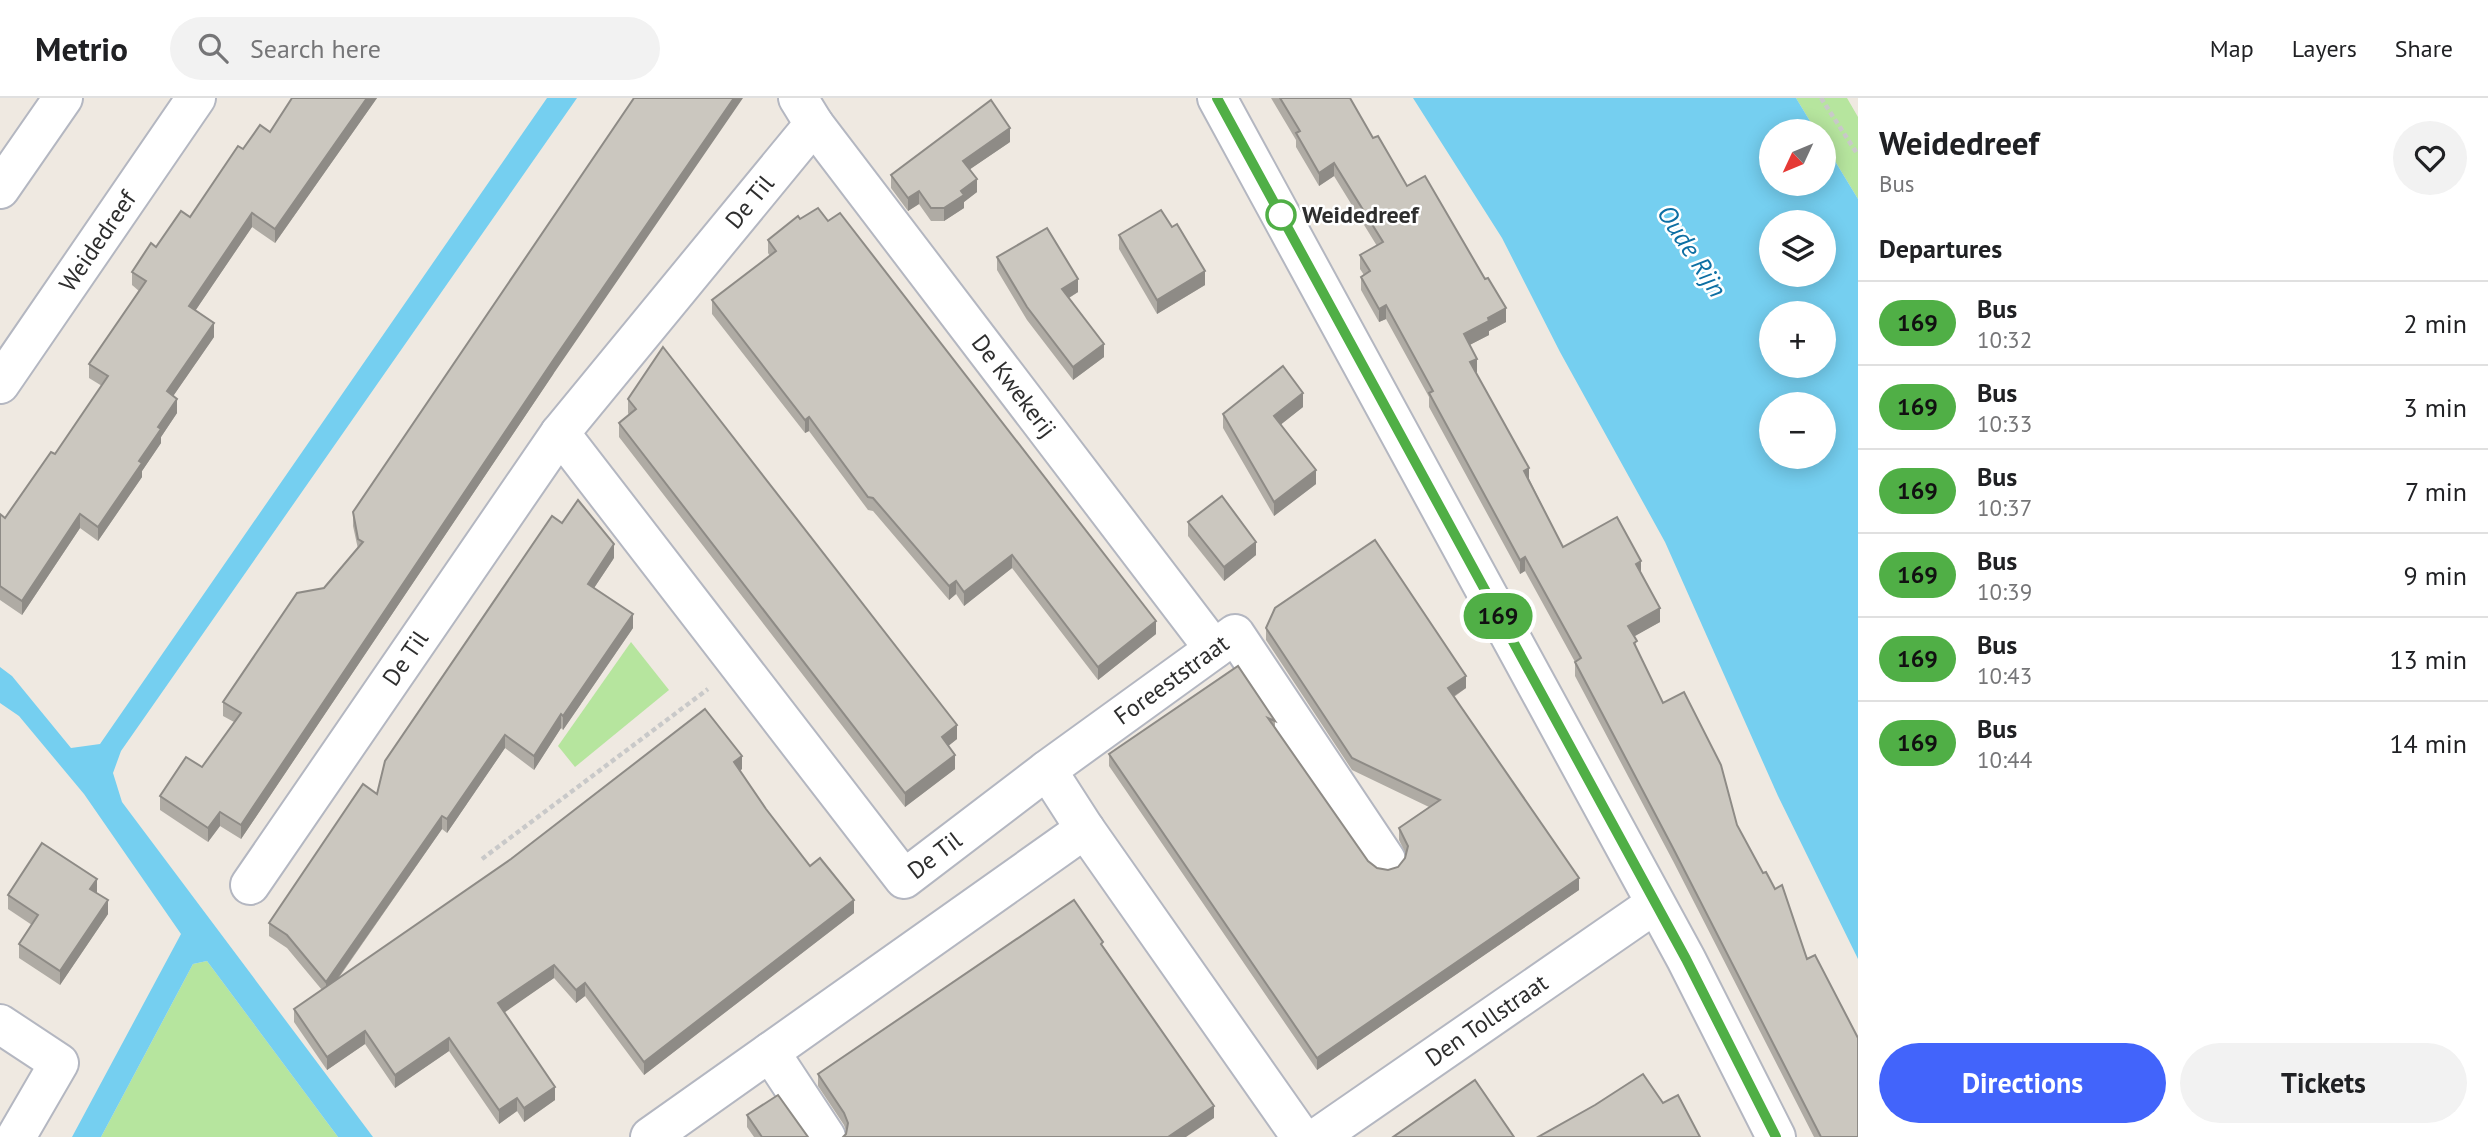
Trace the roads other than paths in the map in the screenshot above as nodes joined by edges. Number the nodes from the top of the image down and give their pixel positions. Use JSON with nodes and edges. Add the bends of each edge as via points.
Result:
{"nodes":[{"id":1,"x":63,"y":98,"type":"edge"},
{"id":2,"x":196,"y":98,"type":"edge"},
{"id":3,"x":1217,"y":98,"type":"edge"},
{"id":4,"x":806,"y":111,"type":"edge"},
{"id":5,"x":0,"y":189,"type":"edge"},
{"id":6,"x":0,"y":384,"type":"edge"},
{"id":7,"x":560,"y":433,"type":"junction"},
{"id":8,"x":1214,"y":649,"type":"junction"},
{"id":9,"x":1047,"y":770,"type":"junction"},
{"id":10,"x":1085,"y":829,"type":"junction"},
{"id":11,"x":1386,"y":860,"type":"dead end"},
{"id":12,"x":250,"y":885,"type":"dead end"},
{"id":13,"x":1655,"y":904,"type":"junction"},
{"id":14,"x":0,"y":1024,"type":"edge"},
{"id":15,"x":769,"y":1052,"type":"junction"},
{"id":16,"x":16,"y":1137,"type":"edge"},
{"id":17,"x":650,"y":1137,"type":"edge"},
{"id":18,"x":825,"y":1137,"type":"edge"},
{"id":19,"x":1301,"y":1137,"type":"edge"},
{"id":20,"x":1318,"y":1137,"type":"edge"},
{"id":21,"x":1776,"y":1137,"type":"edge"}],
"edges":[{"from":1,"to":5,"type":"street"},
{"from":2,"to":6,"type":"street","name":"Weidedreef"},
{"from":3,"to":13,"type":"street"},
{"from":4,"to":7,"type":"street","name":"De Til"},
{"from":4,"to":8,"type":"street","name":"De Kwekerij"},
{"from":7,"to":9,"type":"street","name":"De Til","via":[[904,879]]},
{"from":7,"to":12,"type":"street","name":"De Til"},
{"from":8,"to":9,"type":"street","name":"Foreeststraat"},
{"from":8,"to":11,"type":"street","name":"Foreeststraat","via":[[1235,634]]},
{"from":9,"to":10,"type":"street"},
{"from":10,"to":15,"type":"street"},
{"from":10,"to":19,"type":"street"},
{"from":13,"to":20,"type":"street","name":"Den Tollstraat"},
{"from":13,"to":21,"type":"street"},
{"from":14,"to":16,"type":"street","via":[[59,1063]]},
{"from":15,"to":17,"type":"street"},
{"from":15,"to":18,"type":"street"}]}
